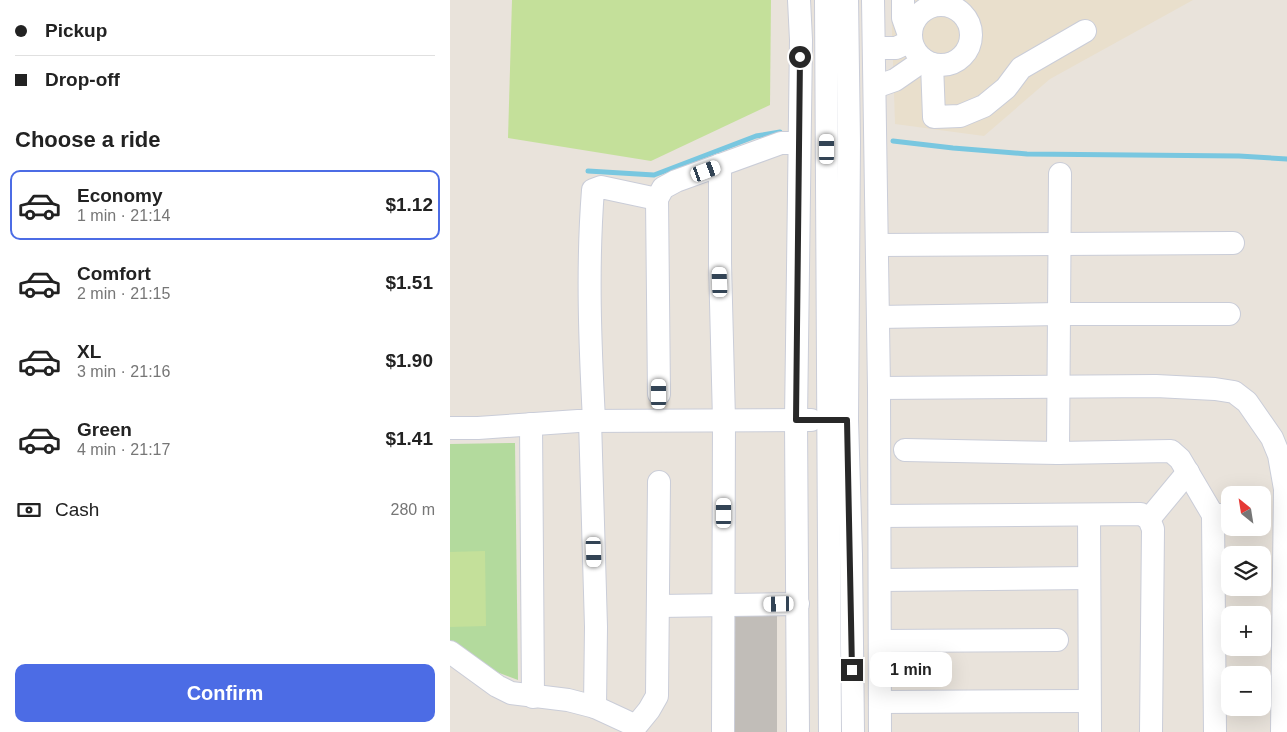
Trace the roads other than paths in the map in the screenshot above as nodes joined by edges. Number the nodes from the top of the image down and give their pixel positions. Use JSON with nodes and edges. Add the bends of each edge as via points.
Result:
{"nodes":[{"id":1,"x":799,"y":0,"type":"edge"},
{"id":2,"x":826,"y":0,"type":"edge"},
{"id":3,"x":847,"y":0,"type":"edge"},
{"id":4,"x":873,"y":0,"type":"edge"},
{"id":5,"x":903,"y":0,"type":"edge"},
{"id":6,"x":1084,"y":31,"type":"dead end"},
{"id":7,"x":911,"y":41,"type":"junction"},
{"id":8,"x":874,"y":48,"type":"junction"},
{"id":9,"x":928,"y":62,"type":"junction"},
{"id":10,"x":875,"y":87,"type":"junction"},
{"id":11,"x":800,"y":143,"type":"junction"},
{"id":12,"x":720,"y":165,"type":"junction"},
{"id":13,"x":1060,"y":174,"type":"dead end"},
{"id":14,"x":657,"y":199,"type":"junction"},
{"id":15,"x":1233,"y":243,"type":"dead end"},
{"id":16,"x":1060,"y":244,"type":"junction"},
{"id":17,"x":877,"y":245,"type":"junction"},
{"id":18,"x":1059,"y":314,"type":"junction"},
{"id":19,"x":1229,"y":314,"type":"dead end"},
{"id":20,"x":878,"y":317,"type":"junction"},
{"id":21,"x":1058,"y":386,"type":"junction"},
{"id":22,"x":879,"y":388,"type":"junction"},
{"id":23,"x":659,"y":394,"type":"dead end"},
{"id":24,"x":592,"y":420,"type":"junction"},
{"id":25,"x":724,"y":420,"type":"junction"},
{"id":26,"x":796,"y":420,"type":"junction"},
{"id":27,"x":837,"y":420,"type":"junction"},
{"id":28,"x":531,"y":424,"type":"junction"},
{"id":29,"x":450,"y":428,"type":"edge"},
{"id":30,"x":905,"y":450,"type":"dead end"},
{"id":31,"x":1058,"y":453,"type":"junction"},
{"id":32,"x":1188,"y":472,"type":"junction"},
{"id":33,"x":659,"y":482,"type":"dead end"},
{"id":34,"x":1221,"y":514,"type":"edge"},
{"id":35,"x":1089,"y":515,"type":"junction"},
{"id":36,"x":880,"y":516,"type":"junction"},
{"id":37,"x":1286,"y":518,"type":"edge"},
{"id":38,"x":1149,"y":519,"type":"junction"},
{"id":39,"x":1221,"y":536,"type":"edge"},
{"id":40,"x":1089,"y":578,"type":"junction"},
{"id":41,"x":880,"y":580,"type":"junction"},
{"id":42,"x":798,"y":604,"type":"junction"},
{"id":43,"x":724,"y":605,"type":"junction"},
{"id":44,"x":659,"y":606,"type":"junction"},
{"id":45,"x":1057,"y":640,"type":"dead end"},
{"id":46,"x":880,"y":641,"type":"junction"},
{"id":47,"x":450,"y":652,"type":"edge"},
{"id":48,"x":533,"y":696,"type":"junction"},
{"id":49,"x":1090,"y":701,"type":"junction"},
{"id":50,"x":880,"y":702,"type":"junction"},
{"id":51,"x":1285,"y":702,"type":"edge"},
{"id":52,"x":596,"y":707,"type":"junction"},
{"id":53,"x":636,"y":729,"type":"edge"},
{"id":54,"x":723,"y":732,"type":"edge"},
{"id":55,"x":798,"y":732,"type":"edge"},
{"id":56,"x":830,"y":732,"type":"edge"},
{"id":57,"x":853,"y":732,"type":"edge"},
{"id":58,"x":880,"y":732,"type":"edge"},
{"id":59,"x":1090,"y":732,"type":"edge"},
{"id":60,"x":1151,"y":732,"type":"edge"},
{"id":61,"x":1214,"y":732,"type":"edge"},
{"id":62,"x":1282,"y":732,"type":"edge"}],
"edges":[{"from":1,"to":11,"type":"street"},
{"from":2,"to":27,"type":"street"},
{"from":3,"to":27,"type":"street","via":[[849,142]]},
{"from":4,"to":8,"type":"street"},
{"from":5,"to":7,"type":"street","via":[[903,18]]},
{"from":6,"to":9,"type":"street","via":[[1022,68],[1006,88],[984,106],[960,116],[934,117]]},
{"from":7,"to":8,"type":"street","via":[[896,48]]},
{"from":7,"to":9,"type":"street","via":[[918,55]]},
{"from":7,"to":9,"type":"street","via":[[914,21],[929,7],[950,6],[963,14],[971,28],[971,38],[962,57],[942,65]]},
{"from":8,"to":10,"type":"street"},
{"from":9,"to":10,"type":"street"},
{"from":10,"to":17,"type":"street"},
{"from":11,"to":12,"type":"street","via":[[781,143]]},
{"from":11,"to":26,"type":"street"},
{"from":12,"to":14,"type":"street","via":[[663,188]]},
{"from":12,"to":25,"type":"street"},
{"from":13,"to":16,"type":"street"},
{"from":14,"to":23,"type":"street"},
{"from":14,"to":24,"type":"street","via":[[601,187],[593,190]]},
{"from":15,"to":16,"type":"street"},
{"from":16,"to":17,"type":"street"},
{"from":16,"to":18,"type":"street"},
{"from":17,"to":20,"type":"street"},
{"from":18,"to":19,"type":"street"},
{"from":18,"to":20,"type":"street"},
{"from":18,"to":21,"type":"street"},
{"from":20,"to":22,"type":"street"},
{"from":21,"to":22,"type":"street"},
{"from":21,"to":31,"type":"street"},
{"from":21,"to":37,"type":"street","via":[[1156,386],[1234,392],[1247,402],[1272,438],[1279,455]]},
{"from":22,"to":36,"type":"street"},
{"from":24,"to":25,"type":"street"},
{"from":24,"to":28,"type":"street"},
{"from":24,"to":52,"type":"street"},
{"from":25,"to":26,"type":"street"},
{"from":25,"to":43,"type":"street"},
{"from":26,"to":27,"type":"street"},
{"from":26,"to":42,"type":"street"},
{"from":27,"to":56,"type":"street"},
{"from":27,"to":57,"type":"street","via":[[851,554]]},
{"from":28,"to":29,"type":"street"},
{"from":28,"to":48,"type":"street"},
{"from":30,"to":31,"type":"street"},
{"from":31,"to":32,"type":"street","via":[[1171,451],[1180,458]]},
{"from":32,"to":34,"type":"street"},
{"from":32,"to":38,"type":"street"},
{"from":33,"to":44,"type":"street"},
{"from":35,"to":36,"type":"street"},
{"from":35,"to":38,"type":"street","via":[[1141,514]]},
{"from":35,"to":40,"type":"street"},
{"from":36,"to":41,"type":"street"},
{"from":37,"to":51,"type":"street"},
{"from":38,"to":60,"type":"street","via":[[1153,529]]},
{"from":39,"to":61,"type":"street"},
{"from":40,"to":41,"type":"street"},
{"from":40,"to":49,"type":"street"},
{"from":41,"to":46,"type":"street"},
{"from":42,"to":43,"type":"street"},
{"from":42,"to":55,"type":"street"},
{"from":43,"to":44,"type":"street"},
{"from":43,"to":54,"type":"street"},
{"from":44,"to":53,"type":"street","via":[[657,696]]},
{"from":45,"to":46,"type":"street"},
{"from":46,"to":50,"type":"street"},
{"from":47,"to":48,"type":"street","via":[[497,686],[511,693]]},
{"from":48,"to":52,"type":"street"},
{"from":49,"to":50,"type":"street"},
{"from":49,"to":59,"type":"street"},
{"from":50,"to":58,"type":"street"},
{"from":51,"to":62,"type":"street"},
{"from":52,"to":53,"type":"street"}]}
